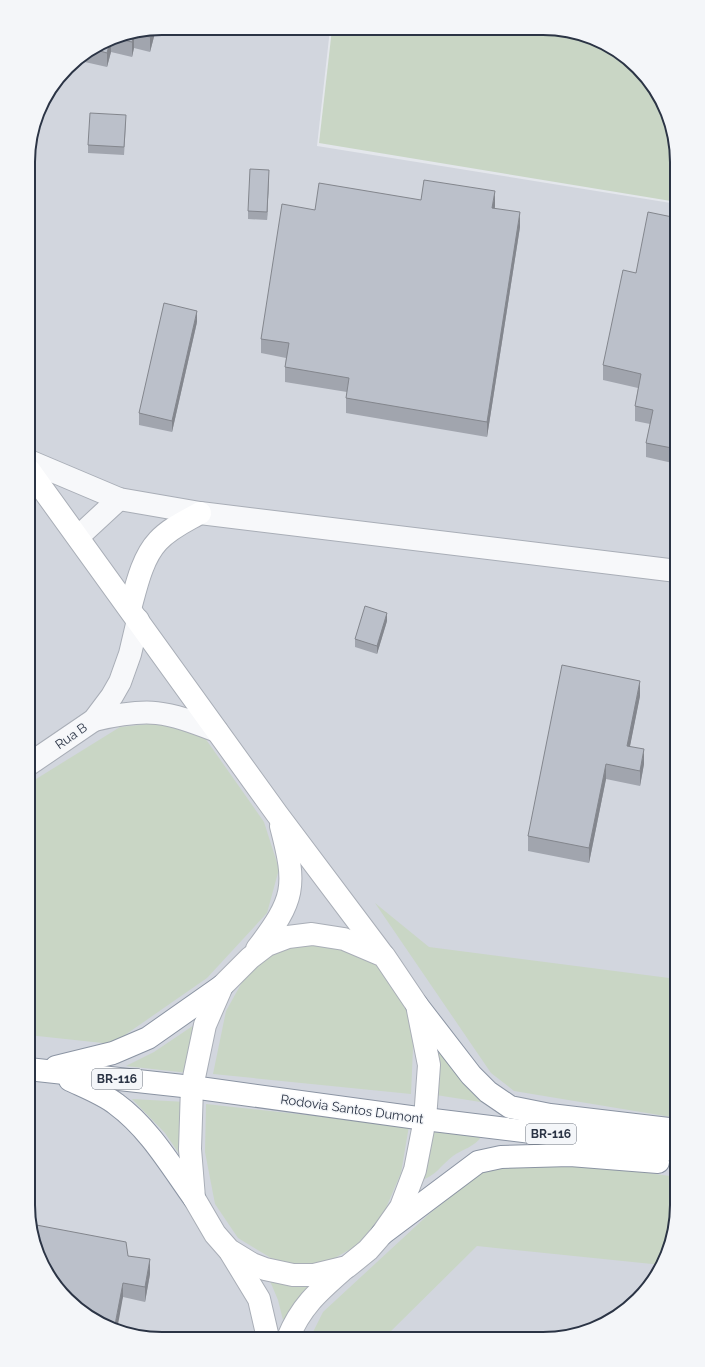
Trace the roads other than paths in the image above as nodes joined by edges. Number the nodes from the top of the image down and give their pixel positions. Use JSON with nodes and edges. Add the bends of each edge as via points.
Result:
{"nodes":[{"id":1,"x":35,"y":464,"type":"edge"},
{"id":2,"x":35,"y":478,"type":"edge"},
{"id":3,"x":119,"y":499,"type":"junction"},
{"id":4,"x":200,"y":513,"type":"junction"},
{"id":5,"x":78,"y":537,"type":"junction"},
{"id":6,"x":670,"y":570,"type":"edge"},
{"id":7,"x":134,"y":614,"type":"junction"},
{"id":8,"x":94,"y":720,"type":"junction"},
{"id":9,"x":217,"y":731,"type":"junction"},
{"id":10,"x":35,"y":760,"type":"edge"},
{"id":11,"x":277,"y":814,"type":"junction"},
{"id":12,"x":384,"y":956,"type":"junction"},
{"id":13,"x":250,"y":958,"type":"junction"},
{"id":14,"x":222,"y":986,"type":"junction"},
{"id":15,"x":417,"y":1005,"type":"junction"},
{"id":16,"x":35,"y":1070,"type":"edge"},
{"id":17,"x":192,"y":1087,"type":"junction"},
{"id":18,"x":425,"y":1119,"type":"junction"},
{"id":19,"x":670,"y":1129,"type":"edge"},
{"id":20,"x":670,"y":1149,"type":"edge"},
{"id":21,"x":670,"y":1162,"type":"edge"},
{"id":22,"x":194,"y":1198,"type":"junction"},
{"id":23,"x":382,"y":1234,"type":"junction"},
{"id":24,"x":229,"y":1250,"type":"junction"},
{"id":25,"x":347,"y":1267,"type":"junction"},
{"id":26,"x":267,"y":1332,"type":"edge"},
{"id":27,"x":290,"y":1332,"type":"edge"}],
"edges":[{"from":1,"to":3,"type":"street"},
{"from":2,"to":5,"type":"main road"},
{"from":3,"to":4,"type":"street"},
{"from":3,"to":5,"type":"street"},
{"from":4,"to":6,"type":"street"},
{"from":4,"to":7,"type":"main road","via":[[173,528],[158,541],[150,553],[142,571]]},
{"from":5,"to":7,"type":"main road"},
{"from":7,"to":8,"type":"street","via":[[130,654],[120,682]]},
{"from":7,"to":9,"type":"main road"},
{"from":8,"to":9,"type":"street","via":[[125,712],[159,712],[176,715]]},
{"from":8,"to":10,"type":"street","name":"Rua B"},
{"from":9,"to":11,"type":"main road"},
{"from":11,"to":12,"type":"main road"},
{"from":11,"to":13,"type":"main road","via":[[290,862],[291,888],[276,924]]},
{"from":12,"to":13,"type":"main road","via":[[344,939],[312,934],[288,937],[267,945]]},
{"from":12,"to":15,"type":"main road"},
{"from":13,"to":14,"type":"main road"},
{"from":14,"to":16,"type":"main road","via":[[148,1038],[129,1048],[100,1057]]},
{"from":14,"to":17,"type":"main road","via":[[204,1025]]},
{"from":15,"to":18,"type":"main road","via":[[429,1065]]},
{"from":15,"to":19,"type":"main road","via":[[471,1076],[510,1107],[550,1115]]},
{"from":16,"to":17,"type":"main road","name":"Rodovia Santos Dumont","number":"BR-116"},
{"from":16,"to":22,"type":"main road","via":[[64,1077],[98,1093],[128,1113]]},
{"from":17,"to":18,"type":"main road","name":"Rodovia Santos Dumont","number":"BR-116"},
{"from":17,"to":22,"type":"main road","via":[[190,1148]]},
{"from":18,"to":20,"type":"main road","name":"Rodovia Santos Dumont","number":"BR-116"},
{"from":18,"to":23,"type":"main road","via":[[415,1170],[400,1207]]},
{"from":21,"to":23,"type":"main road","via":[[570,1155],[501,1157],[478,1162]]},
{"from":22,"to":24,"type":"main road","via":[[215,1234]]},
{"from":23,"to":25,"type":"main road","via":[[368,1250]]},
{"from":24,"to":25,"type":"main road","via":[[258,1266],[293,1275],[314,1275]]},
{"from":24,"to":26,"type":"main road","via":[[259,1299]]},
{"from":25,"to":27,"type":"main road","via":[[315,1294]]}]}
